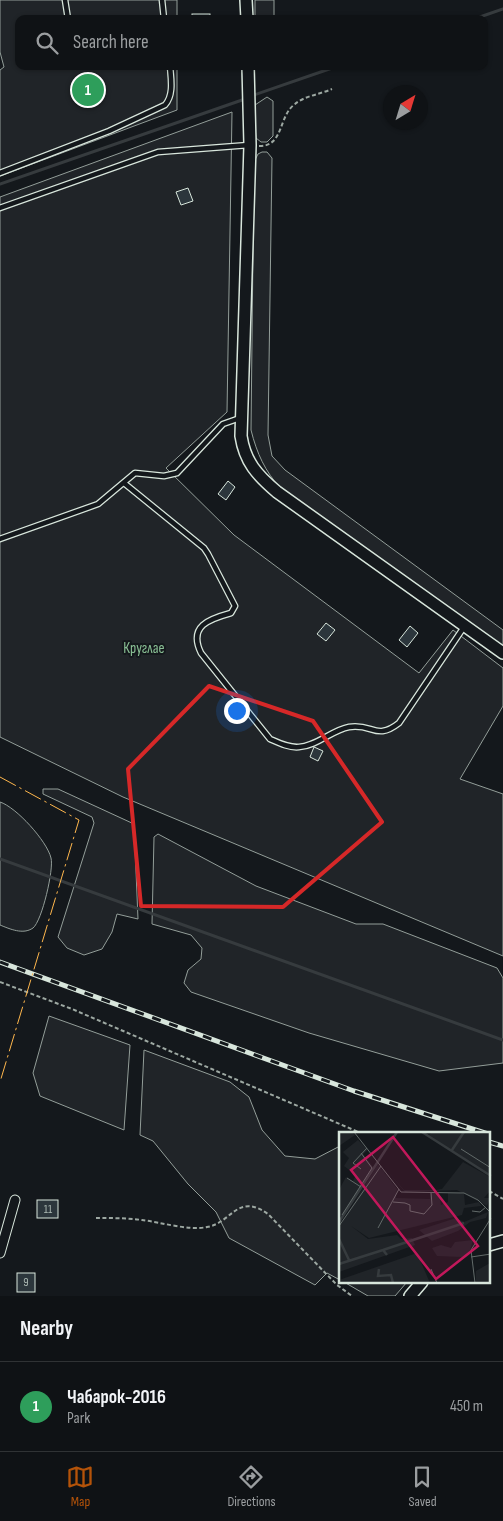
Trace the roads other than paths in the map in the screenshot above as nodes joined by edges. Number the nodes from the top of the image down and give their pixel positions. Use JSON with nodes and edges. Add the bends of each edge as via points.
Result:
{"nodes":[{"id":1,"x":65,"y":0,"type":"edge"},
{"id":2,"x":162,"y":0,"type":"edge"},
{"id":3,"x":246,"y":0,"type":"edge"},
{"id":4,"x":67,"y":15,"type":"edge"},
{"id":5,"x":164,"y":15,"type":"edge"},
{"id":6,"x":247,"y":15,"type":"edge"},
{"id":7,"x":170,"y":70,"type":"edge"},
{"id":8,"x":248,"y":72,"type":"edge"},
{"id":9,"x":250,"y":145,"type":"junction"},
{"id":10,"x":0,"y":173,"type":"edge"},
{"id":11,"x":0,"y":208,"type":"edge"},
{"id":12,"x":242,"y":418,"type":"junction"},
{"id":13,"x":124,"y":483,"type":"junction"},
{"id":14,"x":0,"y":539,"type":"edge"},
{"id":15,"x":465,"y":626,"type":"junction"},
{"id":16,"x":503,"y":653,"type":"edge"},
{"id":17,"x":15,"y":1200,"type":"dead end"},
{"id":18,"x":503,"y":1240,"type":"edge"},
{"id":19,"x":490,"y":1245,"type":"edge"},
{"id":20,"x":0,"y":1253,"type":"edge"},
{"id":21,"x":420,"y":1284,"type":"edge"},
{"id":22,"x":410,"y":1296,"type":"edge"}],
"edges":[{"from":1,"to":4,"type":"lane"},
{"from":2,"to":5,"type":"lane"},
{"from":3,"to":6,"type":"street"},
{"from":7,"to":10,"type":"lane","via":[[172,84],[165,105],[109,131]]},
{"from":8,"to":9,"type":"street"},
{"from":9,"to":11,"type":"lane","via":[[158,152]]},
{"from":9,"to":12,"type":"street"},
{"from":12,"to":13,"type":"lane","via":[[223,424],[177,472],[164,476],[135,473]]},
{"from":12,"to":15,"type":"street","via":[[243,451],[257,475]]},
{"from":13,"to":14,"type":"lane","via":[[98,504]]},
{"from":13,"to":15,"type":"lane","via":[[208,554],[235,606],[232,613],[211,618],[203,625],[196,634],[196,642],[201,653],[270,739],[282,745],[299,747],[347,727],[362,726],[379,733],[390,730],[399,723]]},
{"from":15,"to":16,"type":"street"},
{"from":17,"to":20,"type":"street"},
{"from":18,"to":19,"type":"street"},
{"from":21,"to":22,"type":"street"}]}
